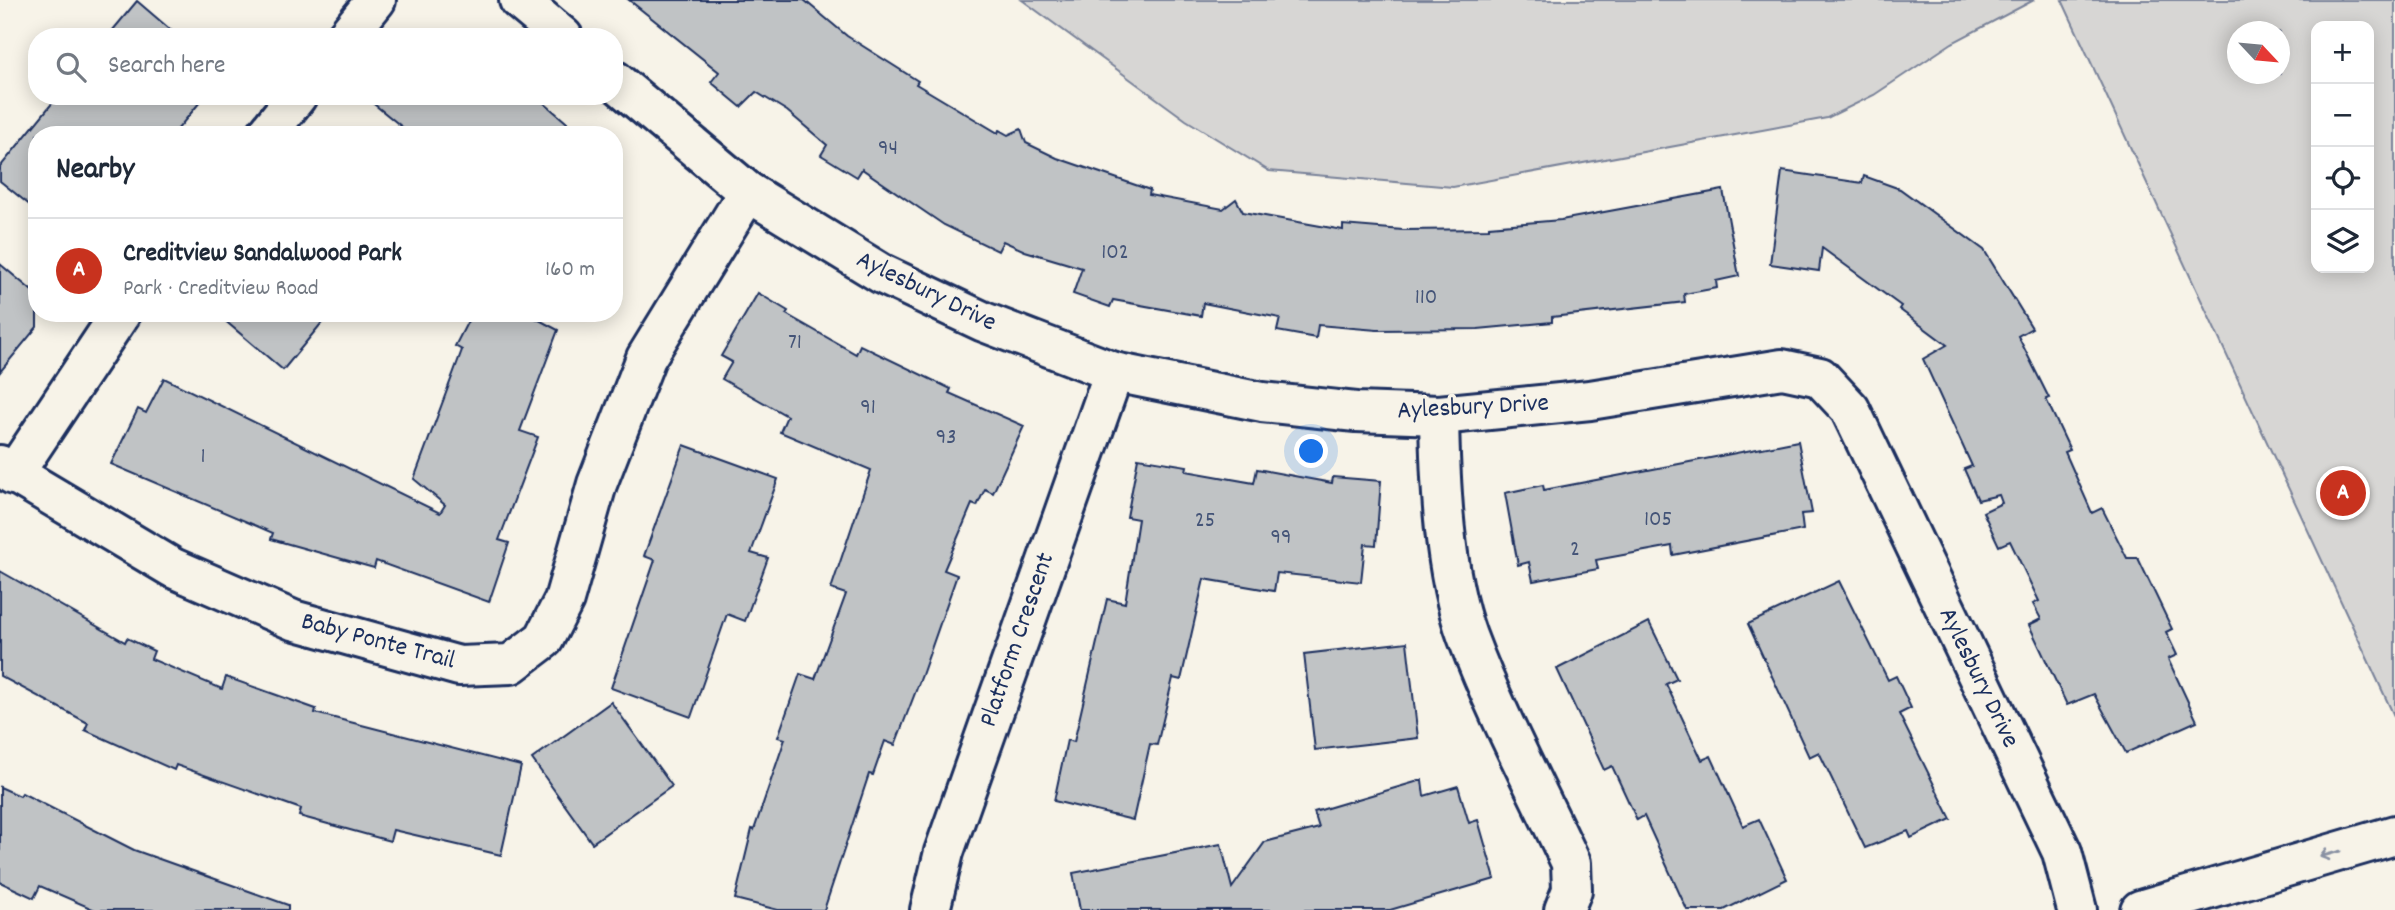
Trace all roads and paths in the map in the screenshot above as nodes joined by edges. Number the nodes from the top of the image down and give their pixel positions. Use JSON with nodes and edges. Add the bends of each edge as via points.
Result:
{"nodes":[{"id":1,"x":376,"y":0,"type":"edge"},
{"id":2,"x":519,"y":0,"type":"edge"},
{"id":3,"x":353,"y":28,"type":"edge"},
{"id":4,"x":552,"y":28,"type":"edge"},
{"id":5,"x":623,"y":88,"type":"edge"},
{"id":6,"x":290,"y":105,"type":"edge"},
{"id":7,"x":273,"y":126,"type":"edge"},
{"id":8,"x":748,"y":192,"type":"junction"},
{"id":9,"x":114,"y":322,"type":"edge"},
{"id":10,"x":1114,"y":372,"type":"junction"},
{"id":11,"x":1438,"y":415,"type":"junction"},
{"id":12,"x":6,"y":470,"type":"edge"},
{"id":13,"x":2395,"y":835,"type":"edge"},
{"id":14,"x":930,"y":910,"type":"edge"},
{"id":15,"x":1564,"y":910,"type":"edge"},
{"id":16,"x":2077,"y":910,"type":"edge"},
{"id":17,"x":2140,"y":910,"type":"edge"}],
"edges":[{"from":1,"to":3,"type":"street"},
{"from":2,"to":4,"type":"street"},
{"from":5,"to":8,"type":"street","name":"Aylesbury Drive"},
{"from":6,"to":7,"type":"street"},
{"from":8,"to":10,"type":"street","name":"Aylesbury Drive","via":[[882,274],[984,322]]},
{"from":8,"to":12,"type":"street","name":"Baby Ponte Trail","via":[[646,358],[597,484],[564,600],[544,639],[511,664],[459,666],[293,620],[173,568]]},
{"from":9,"to":12,"type":"street"},
{"from":10,"to":11,"type":"street","name":"Aylesbury Drive","via":[[1262,402]]},
{"from":10,"to":14,"type":"street","name":"Platform Crescent","via":[[944,852]]},
{"from":11,"to":15,"type":"street","via":[[1440,479],[1467,635],[1571,863],[1572,890]]},
{"from":11,"to":16,"type":"street","name":"Aylesbury Drive","via":[[1590,400],[1782,369],[1820,377],[1850,409],[1862,433],[2062,852]]},
{"from":13,"to":17,"type":"street","one_way":true}]}
